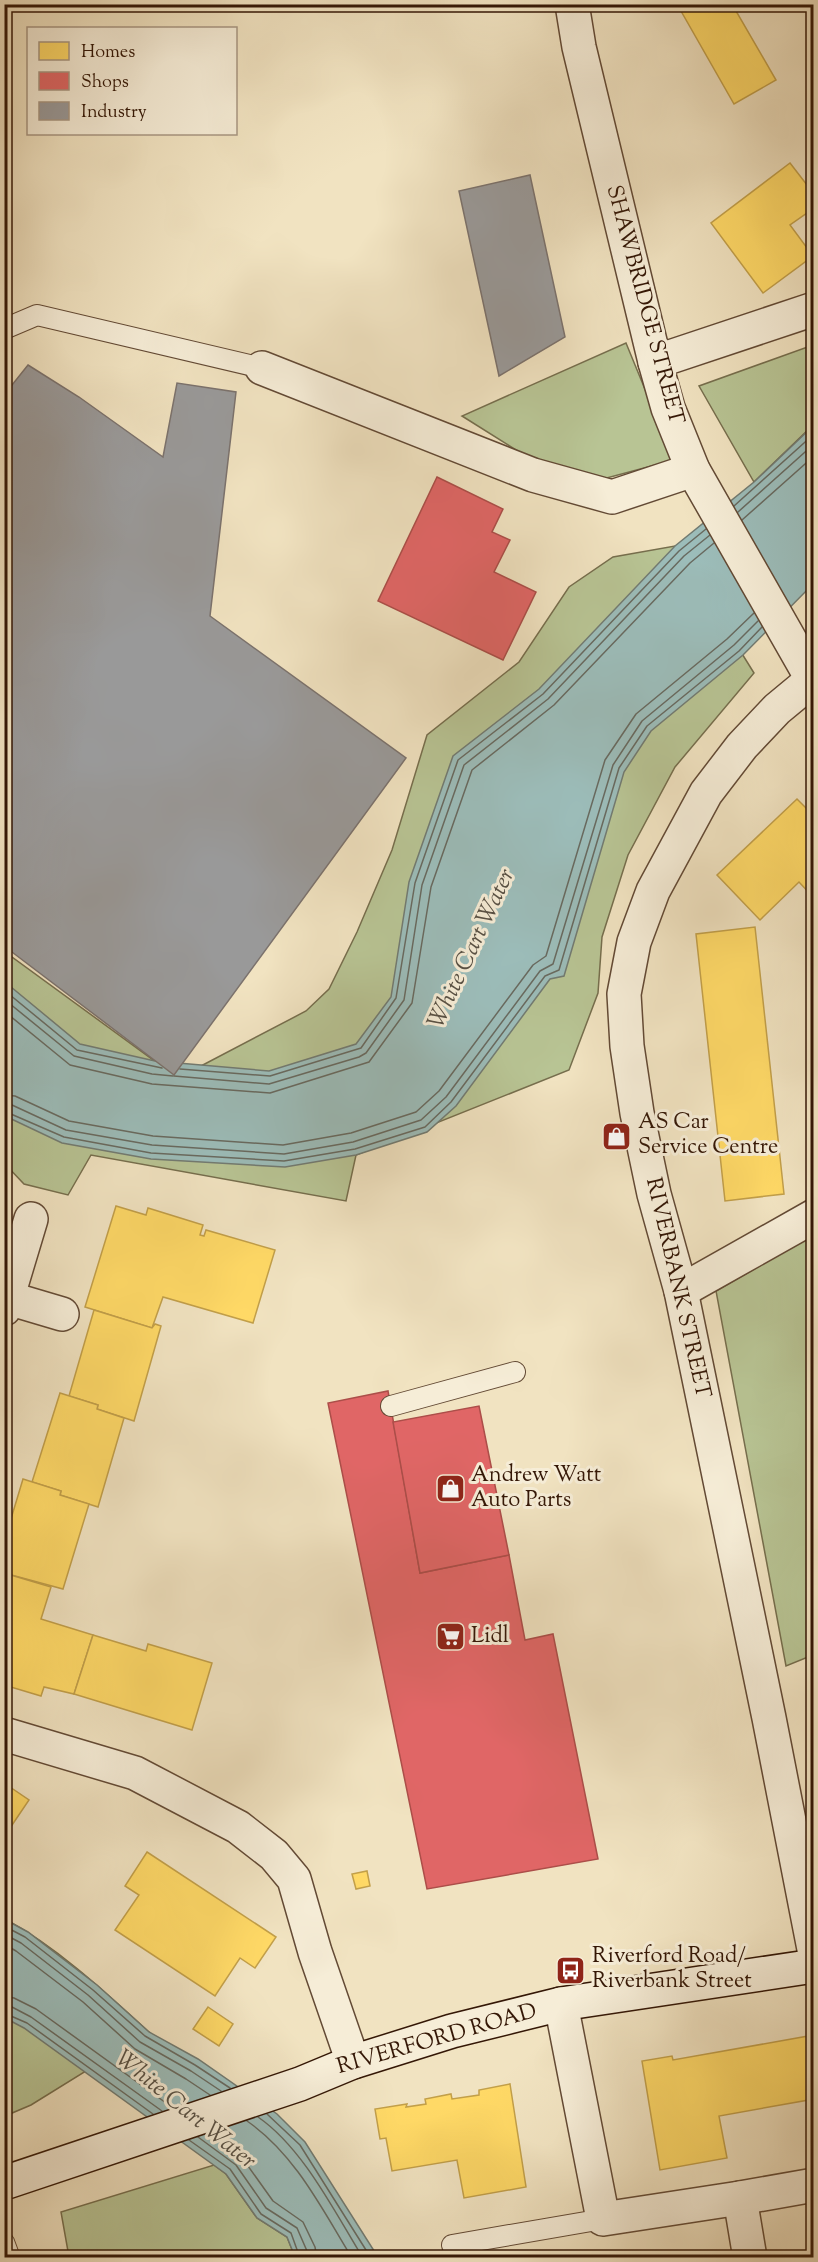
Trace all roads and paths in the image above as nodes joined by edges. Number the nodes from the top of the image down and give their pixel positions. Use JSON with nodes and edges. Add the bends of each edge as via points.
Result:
{"nodes":[{"id":1,"x":572,"y":4,"type":"edge"},
{"id":2,"x":813,"y":309,"type":"edge"},
{"id":3,"x":4,"y":329,"type":"edge"},
{"id":4,"x":655,"y":362,"type":"junction"},
{"id":5,"x":262,"y":368,"type":"joint"},
{"id":6,"x":693,"y":470,"type":"junction"},
{"id":7,"x":813,"y":681,"type":"edge"},
{"id":8,"x":813,"y":1216,"type":"edge"},
{"id":9,"x":31,"y":1220,"type":"dead end"},
{"id":10,"x":681,"y":1291,"type":"junction"},
{"id":11,"x":6,"y":1304,"type":"edge"},
{"id":12,"x":62,"y":1314,"type":"dead end"},
{"id":13,"x":515,"y":1372,"type":"dead end"},
{"id":14,"x":391,"y":1406,"type":"dead end"},
{"id":15,"x":4,"y":1734,"type":"edge"},
{"id":16,"x":813,"y":1949,"type":"edge"},
{"id":17,"x":813,"y":1966,"type":"edge"},
{"id":18,"x":561,"y":2004,"type":"junction"},
{"id":19,"x":352,"y":2061,"type":"junction"},
{"id":20,"x":4,"y":2183,"type":"edge"},
{"id":21,"x":813,"y":2185,"type":"edge"},
{"id":22,"x":740,"y":2198,"type":"junction"},
{"id":23,"x":603,"y":2218,"type":"junction"},
{"id":24,"x":4,"y":2242,"type":"edge"},
{"id":25,"x":452,"y":2245,"type":"dead end"},
{"id":26,"x":10,"y":2258,"type":"edge"},
{"id":27,"x":750,"y":2258,"type":"edge"}],
"edges":[{"from":1,"to":4,"type":"street","name":"SHAWBRIDGE STREET"},
{"from":2,"to":4,"type":"street"},
{"from":3,"to":5,"type":"lane","via":[[37,315]]},
{"from":4,"to":6,"type":"street","name":"SHAWBRIDGE STREET","via":[[668,408]]},
{"from":5,"to":6,"type":"street","via":[[533,475],[612,497]]},
{"from":6,"to":7,"type":"street","name":"SHAWBRIDGE STREET"},
{"from":7,"to":10,"type":"street","name":"RIVERBANK STREET","via":[[777,709],[706,793],[653,891],[634,942],[624,994],[627,1046],[654,1194]]},
{"from":8,"to":10,"type":"street"},
{"from":9,"to":11,"type":"street"},
{"from":10,"to":16,"type":"street","name":"RIVERBANK STREET"},
{"from":11,"to":12,"type":"street"},
{"from":13,"to":14,"type":"lane"},
{"from":15,"to":19,"type":"street","via":[[135,1773],[238,1827],[274,1855],[294,1879]]},
{"from":17,"to":18,"type":"street","name":"RIVERFORD ROAD"},
{"from":18,"to":19,"type":"street","name":"RIVERFORD ROAD"},
{"from":18,"to":23,"type":"street"},
{"from":19,"to":20,"type":"street","name":"RIVERFORD ROAD","via":[[300,2084]]},
{"from":21,"to":22,"type":"street"},
{"from":22,"to":23,"type":"street"},
{"from":22,"to":27,"type":"street"},
{"from":23,"to":25,"type":"lane"},
{"from":24,"to":26,"type":"lane"}]}
